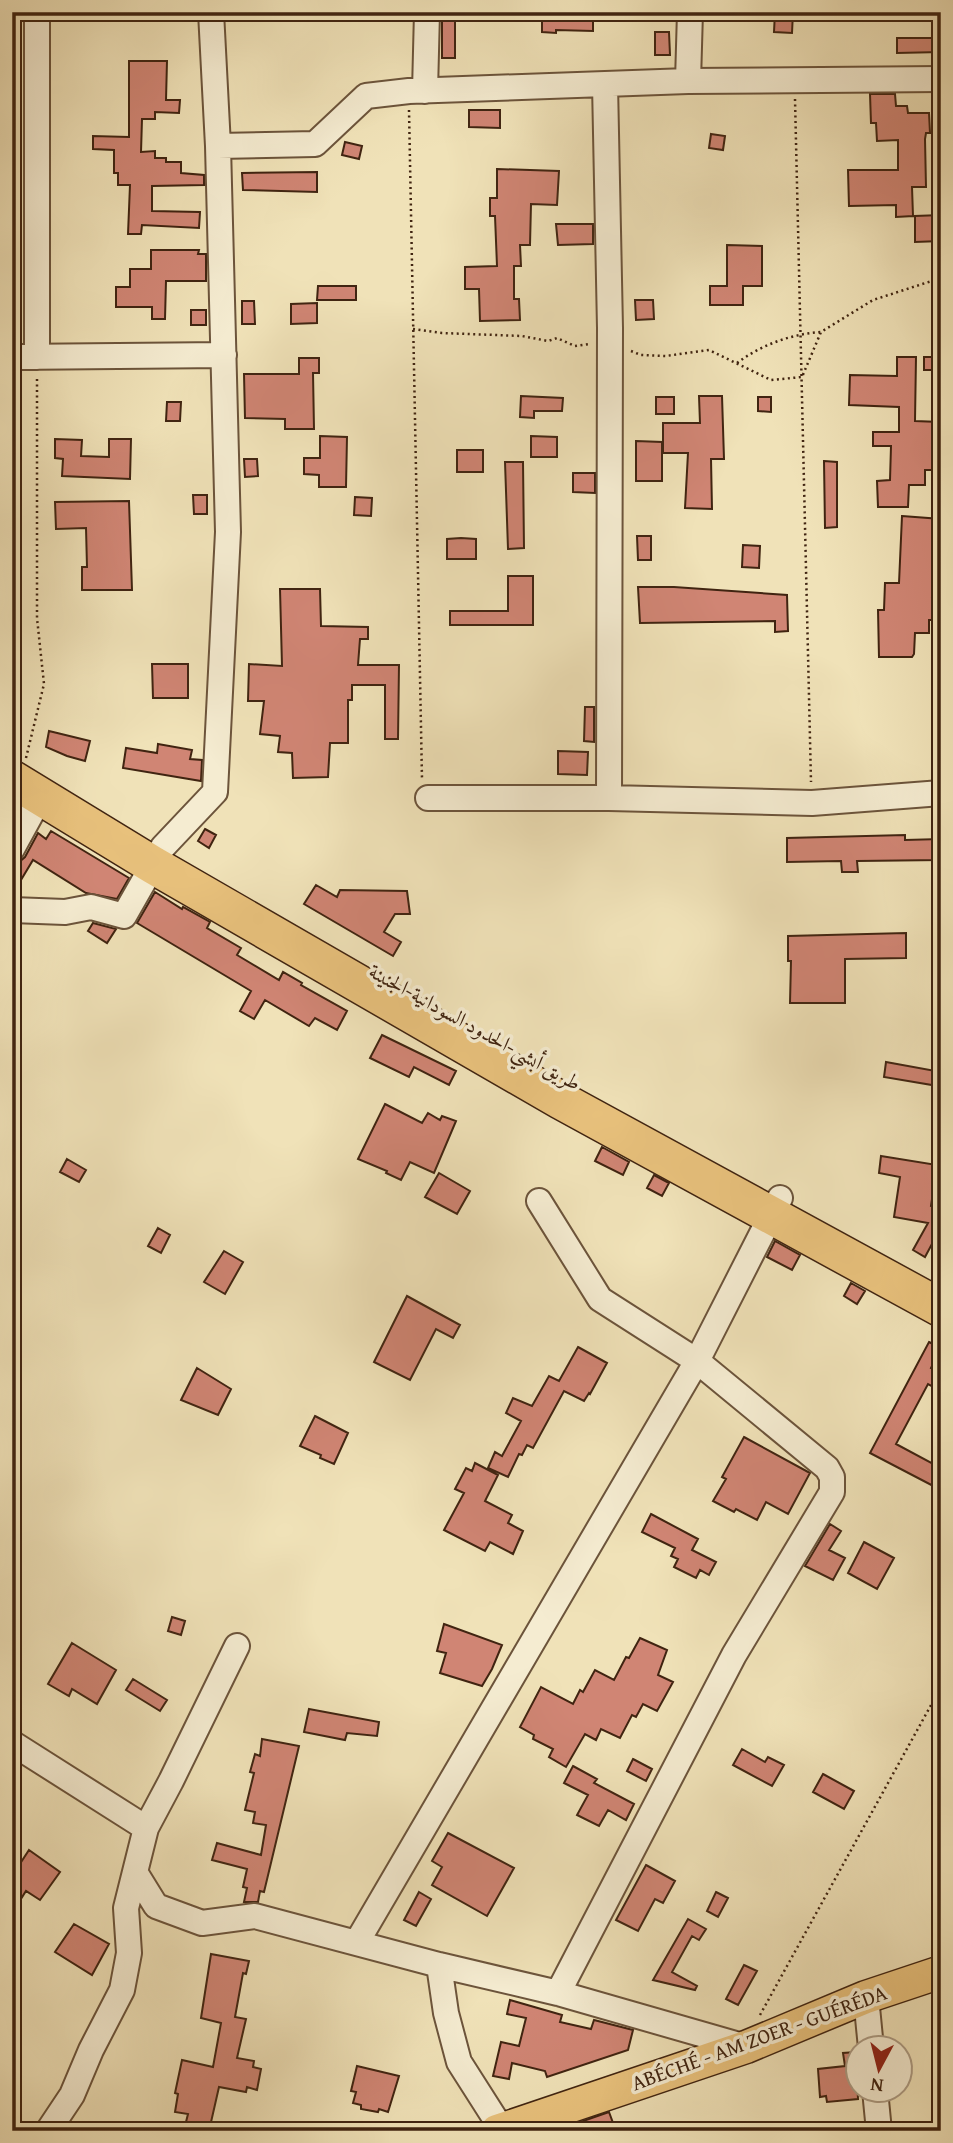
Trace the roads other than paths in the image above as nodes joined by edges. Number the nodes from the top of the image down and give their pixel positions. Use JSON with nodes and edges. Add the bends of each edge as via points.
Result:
{"nodes":[{"id":1,"x":37,"y":12,"type":"edge"},
{"id":2,"x":211,"y":12,"type":"edge"},
{"id":3,"x":427,"y":12,"type":"edge"},
{"id":4,"x":690,"y":12,"type":"edge"},
{"id":5,"x":941,"y":79,"type":"edge"},
{"id":6,"x":688,"y":81,"type":"junction"},
{"id":7,"x":605,"y":84,"type":"junction"},
{"id":8,"x":417,"y":91,"type":"junction"},
{"id":9,"x":218,"y":146,"type":"junction"},
{"id":10,"x":224,"y":355,"type":"junction"},
{"id":11,"x":12,"y":357,"type":"edge"},
{"id":12,"x":37,"y":357,"type":"junction"},
{"id":13,"x":22,"y":776,"type":"edge"},
{"id":14,"x":425,"y":790,"type":"road end"},
{"id":15,"x":941,"y":793,"type":"edge"},
{"id":16,"x":610,"y":798,"type":"junction"},
{"id":17,"x":12,"y":849,"type":"edge"},
{"id":18,"x":158,"y":856,"type":"junction"},
{"id":19,"x":12,"y":910,"type":"edge"},
{"id":20,"x":539,"y":1201,"type":"dead end"},
{"id":21,"x":776,"y":1207,"type":"junction"},
{"id":22,"x":941,"y":1286,"type":"edge"},
{"id":23,"x":941,"y":1308,"type":"edge"},
{"id":24,"x":697,"y":1361,"type":"junction"},
{"id":25,"x":237,"y":1646,"type":"dead end"},
{"id":26,"x":12,"y":1743,"type":"edge"},
{"id":27,"x":146,"y":1828,"type":"junction"},
{"id":28,"x":135,"y":1872,"type":"junction"},
{"id":29,"x":357,"y":1942,"type":"junction"},
{"id":30,"x":439,"y":1965,"type":"junction"},
{"id":31,"x":941,"y":1972,"type":"edge"},
{"id":32,"x":558,"y":1993,"type":"junction"},
{"id":33,"x":866,"y":1997,"type":"junction"},
{"id":34,"x":870,"y":2035,"type":"edge"},
{"id":35,"x":746,"y":2047,"type":"junction"},
{"id":36,"x":876,"y":2104,"type":"edge"},
{"id":37,"x":501,"y":2130,"type":"edge"},
{"id":38,"x":48,"y":2131,"type":"edge"},
{"id":39,"x":879,"y":2131,"type":"edge"}],
"edges":[{"from":1,"to":12,"type":"street"},
{"from":2,"to":9,"type":"street"},
{"from":3,"to":8,"type":"street"},
{"from":4,"to":6,"type":"street"},
{"from":5,"to":6,"type":"street"},
{"from":6,"to":7,"type":"street"},
{"from":7,"to":8,"type":"street"},
{"from":7,"to":16,"type":"street"},
{"from":8,"to":9,"type":"street","via":[[366,96],[315,144]]},
{"from":9,"to":10,"type":"street"},
{"from":10,"to":12,"type":"street"},
{"from":10,"to":18,"type":"street","via":[[228,532],[215,792]]},
{"from":11,"to":12,"type":"street"},
{"from":13,"to":17,"type":"street"},
{"from":13,"to":18,"type":"highway","name":"طريق أبشي-الحدود السودانية-الجنينة"},
{"from":14,"to":16,"type":"street"},
{"from":15,"to":16,"type":"street","via":[[812,803]]},
{"from":18,"to":19,"type":"street","via":[[124,916],[91,907],[65,912]]},
{"from":18,"to":21,"type":"highway","name":"طريق أبشي-الحدود السودانية-الجنينة","via":[[373,970]]},
{"from":20,"to":24,"type":"street","via":[[600,1299]]},
{"from":21,"to":22,"type":"highway","name":"طريق أبشي-الحدود السودانية-الجنينة"},
{"from":21,"to":23,"type":"highway"},
{"from":21,"to":24,"type":"street"},
{"from":24,"to":29,"type":"street"},
{"from":24,"to":32,"type":"street","via":[[827,1468],[832,1492],[734,1655]]},
{"from":25,"to":27,"type":"street"},
{"from":26,"to":27,"type":"street"},
{"from":27,"to":28,"type":"street"},
{"from":28,"to":29,"type":"street","via":[[156,1906],[202,1923],[255,1916]]},
{"from":28,"to":38,"type":"street","via":[[126,1908],[129,1953],[122,1990],[72,2095]]},
{"from":29,"to":30,"type":"street"},
{"from":30,"to":32,"type":"street"},
{"from":30,"to":37,"type":"street","via":[[459,2062]]},
{"from":31,"to":33,"type":"main road","name":"ABÉCHÉ - AM ZOER - GUÉRÉDA"},
{"from":32,"to":35,"type":"street"},
{"from":33,"to":34,"type":"street"},
{"from":33,"to":35,"type":"main road","name":"ABÉCHÉ - AM ZOER - GUÉRÉDA"},
{"from":35,"to":37,"type":"main road","name":"ABÉCHÉ - AM ZOER - GUÉRÉDA"},
{"from":36,"to":39,"type":"street"}]}
